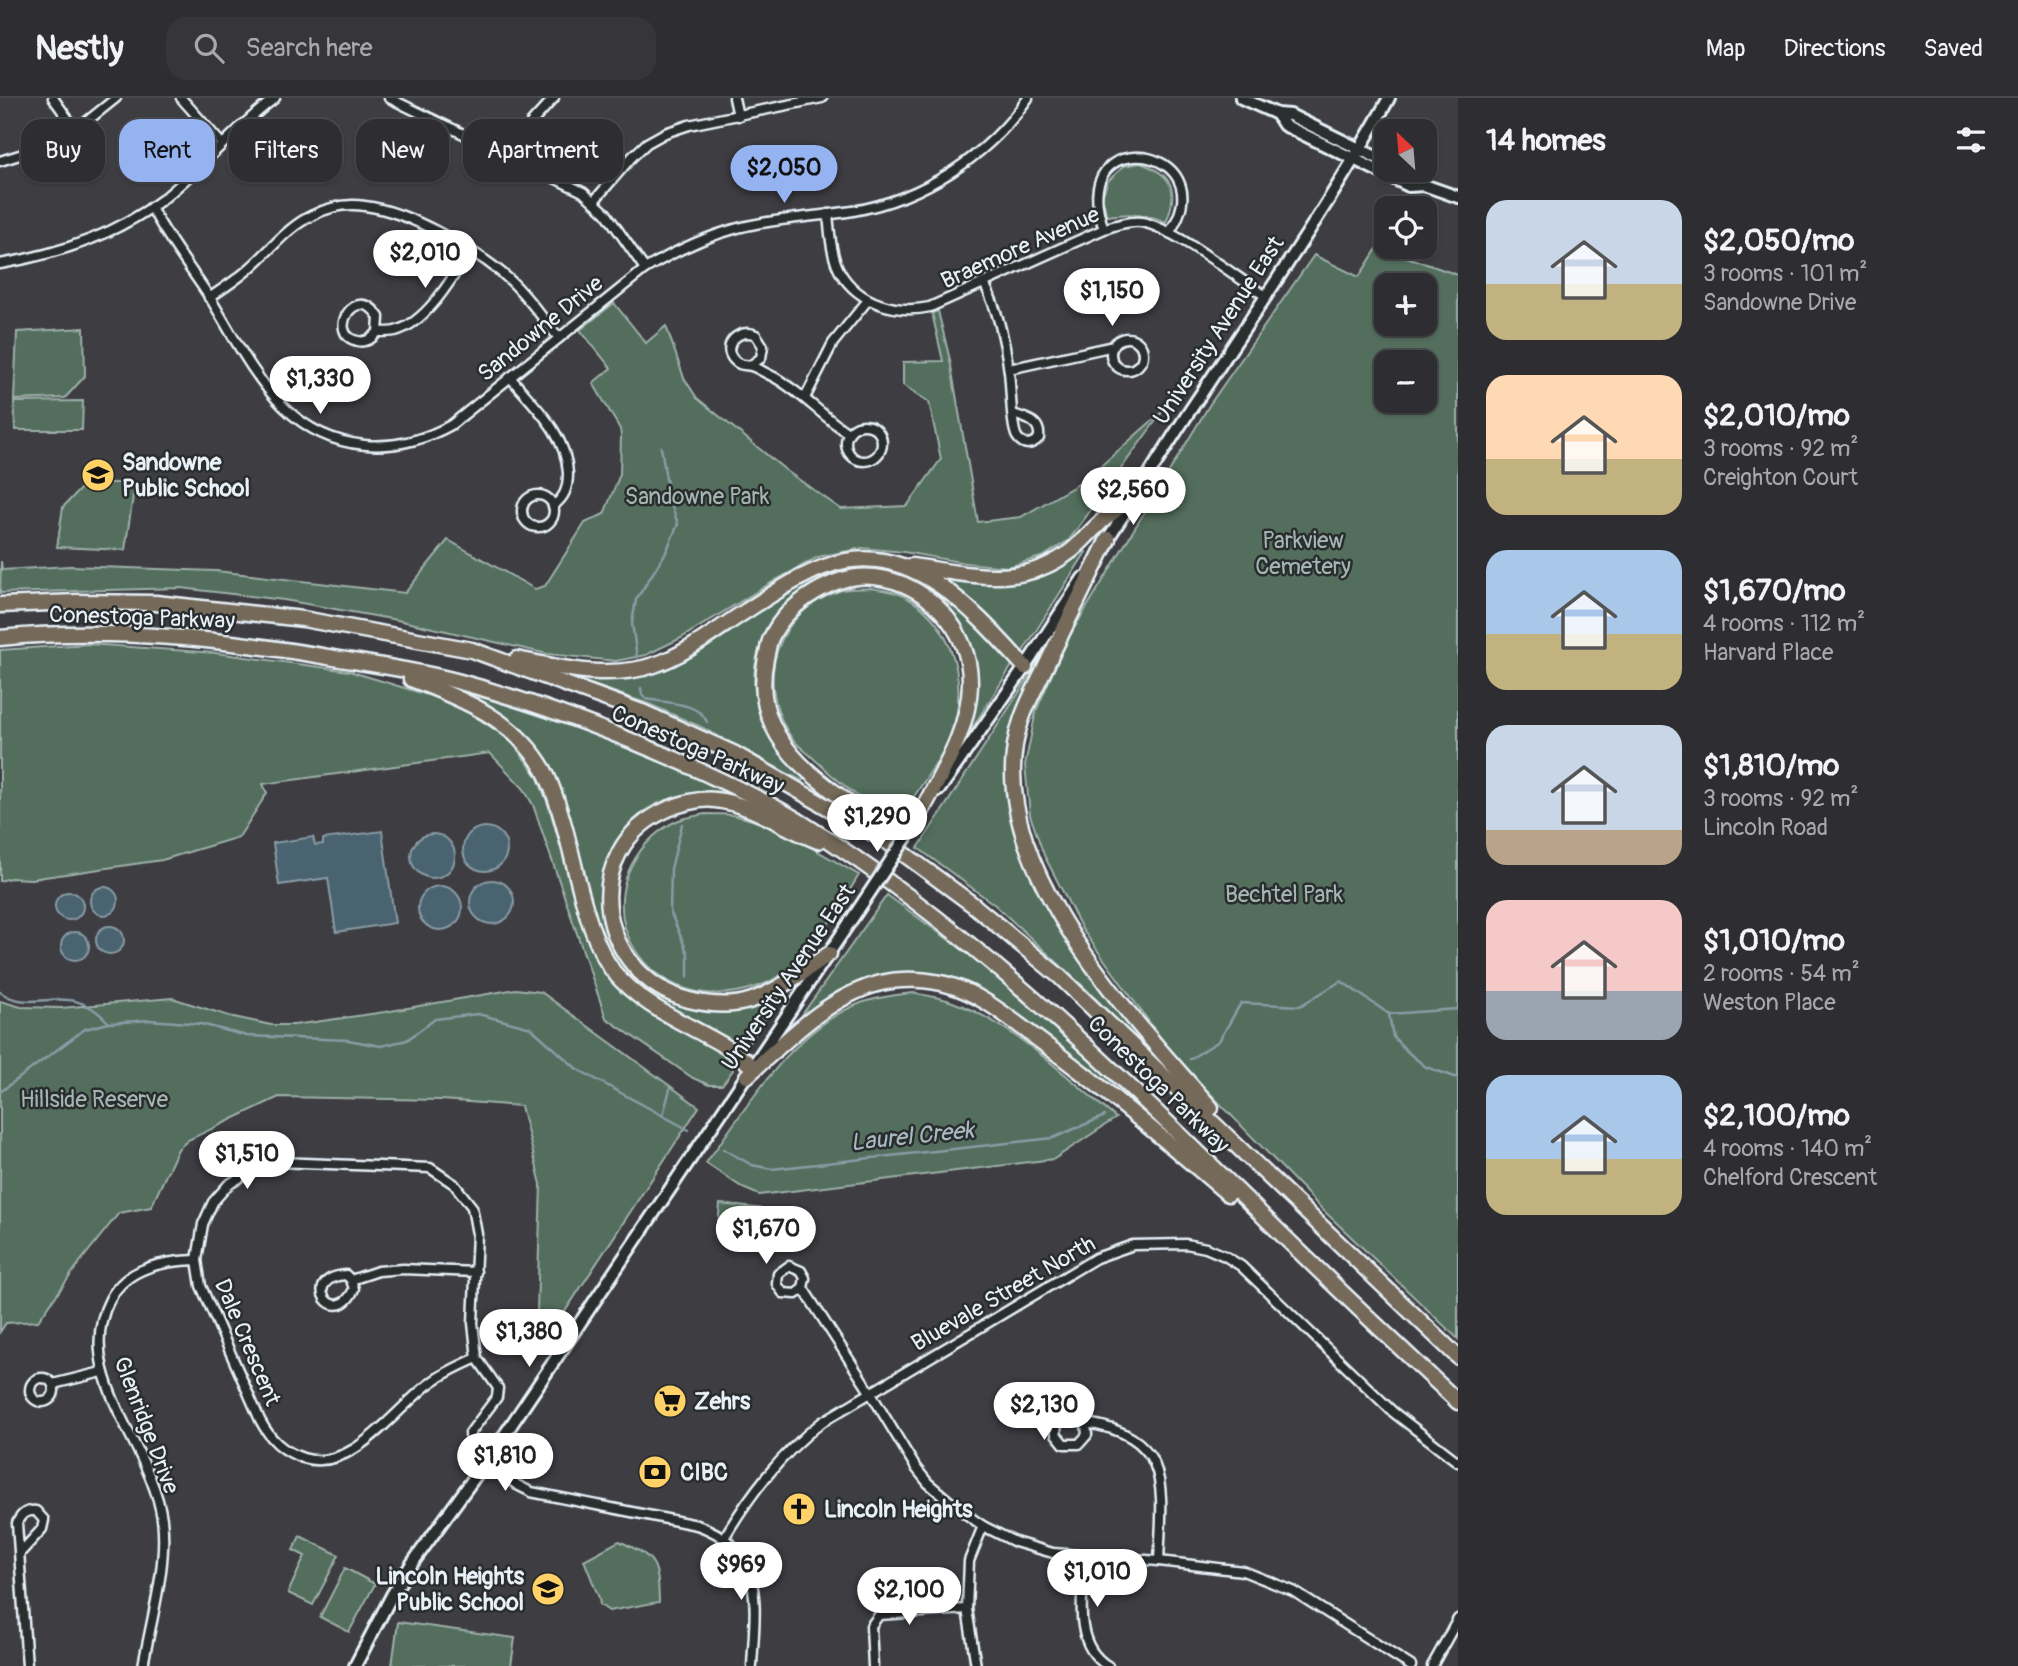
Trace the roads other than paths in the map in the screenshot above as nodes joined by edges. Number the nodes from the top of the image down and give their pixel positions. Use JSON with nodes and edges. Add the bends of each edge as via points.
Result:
{"nodes":[{"id":1,"x":53,"y":98,"type":"edge"},
{"id":2,"x":116,"y":98,"type":"edge"},
{"id":3,"x":181,"y":98,"type":"edge"},
{"id":4,"x":275,"y":98,"type":"edge"},
{"id":5,"x":388,"y":98,"type":"edge"},
{"id":6,"x":554,"y":98,"type":"edge"},
{"id":7,"x":734,"y":98,"type":"edge"},
{"id":8,"x":822,"y":98,"type":"edge"},
{"id":9,"x":1028,"y":98,"type":"edge"},
{"id":10,"x":1241,"y":98,"type":"edge"},
{"id":11,"x":1390,"y":98,"type":"edge"},
{"id":12,"x":1277,"y":114,"type":"junction"},
{"id":13,"x":738,"y":116,"type":"junction"},
{"id":14,"x":68,"y":119,"type":"edge"},
{"id":15,"x":90,"y":119,"type":"edge"},
{"id":16,"x":535,"y":119,"type":"edge"},
{"id":17,"x":463,"y":134,"type":"edge"},
{"id":18,"x":222,"y":144,"type":"junction"},
{"id":19,"x":1361,"y":149,"type":"junction"},
{"id":20,"x":21,"y":154,"type":"edge"},
{"id":21,"x":1374,"y":156,"type":"edge"},
{"id":22,"x":0,"y":160,"type":"edge"},
{"id":23,"x":1354,"y":160,"type":"junction"},
{"id":24,"x":567,"y":182,"type":"edge"},
{"id":25,"x":1421,"y":182,"type":"edge"},
{"id":26,"x":1424,"y":186,"type":"junction"},
{"id":27,"x":1458,"y":197,"type":"edge"},
{"id":28,"x":594,"y":201,"type":"junction"},
{"id":29,"x":151,"y":207,"type":"junction"},
{"id":30,"x":828,"y":214,"type":"junction"},
{"id":31,"x":1104,"y":229,"type":"junction"},
{"id":32,"x":1169,"y":233,"type":"junction"},
{"id":33,"x":470,"y":250,"type":"junction"},
{"id":34,"x":0,"y":264,"type":"edge"},
{"id":35,"x":645,"y":269,"type":"junction"},
{"id":36,"x":984,"y":283,"type":"junction"},
{"id":37,"x":1267,"y":296,"type":"junction"},
{"id":38,"x":209,"y":298,"type":"junction"},
{"id":39,"x":868,"y":300,"type":"junction"},
{"id":40,"x":378,"y":332,"type":"junction"},
{"id":41,"x":559,"y":338,"type":"junction"},
{"id":42,"x":1114,"y":346,"type":"junction"},
{"id":43,"x":751,"y":365,"type":"junction"},
{"id":44,"x":1009,"y":369,"type":"junction"},
{"id":45,"x":510,"y":377,"type":"junction"},
{"id":46,"x":805,"y":398,"type":"junction"},
{"id":47,"x":1013,"y":415,"type":"dead end"},
{"id":48,"x":848,"y":433,"type":"junction"},
{"id":49,"x":1132,"y":498,"type":"junction"},
{"id":50,"x":553,"y":506,"type":"junction"},
{"id":51,"x":1108,"y":539,"type":"junction"},
{"id":52,"x":902,"y":565,"type":"junction"},
{"id":53,"x":0,"y":605,"type":"edge"},
{"id":54,"x":0,"y":638,"type":"edge"},
{"id":55,"x":472,"y":650,"type":"junction"},
{"id":56,"x":370,"y":664,"type":"junction"},
{"id":57,"x":1026,"y":667,"type":"junction"},
{"id":58,"x":915,"y":824,"type":"junction"},
{"id":59,"x":888,"y":842,"type":"junction"},
{"id":60,"x":846,"y":852,"type":"junction"},
{"id":61,"x":829,"y":954,"type":"junction"},
{"id":62,"x":750,"y":1071,"type":"junction"},
{"id":63,"x":1267,"y":1173,"type":"junction"},
{"id":64,"x":1291,"y":1243,"type":"junction"},
{"id":65,"x":197,"y":1260,"type":"junction"},
{"id":66,"x":476,"y":1272,"type":"junction"},
{"id":67,"x":351,"y":1280,"type":"dead end"},
{"id":68,"x":803,"y":1288,"type":"dead end"},
{"id":69,"x":1458,"y":1357,"type":"edge"},
{"id":70,"x":477,"y":1358,"type":"junction"},
{"id":71,"x":102,"y":1372,"type":"junction"},
{"id":72,"x":53,"y":1384,"type":"dead end"},
{"id":73,"x":870,"y":1392,"type":"junction"},
{"id":74,"x":1458,"y":1402,"type":"edge"},
{"id":75,"x":1086,"y":1423,"type":"junction"},
{"id":76,"x":487,"y":1459,"type":"junction"},
{"id":77,"x":1458,"y":1462,"type":"edge"},
{"id":78,"x":983,"y":1526,"type":"junction"},
{"id":79,"x":724,"y":1538,"type":"junction"},
{"id":80,"x":20,"y":1553,"type":"junction"},
{"id":81,"x":1085,"y":1556,"type":"junction"},
{"id":82,"x":1159,"y":1561,"type":"junction"},
{"id":83,"x":967,"y":1609,"type":"junction"},
{"id":84,"x":1458,"y":1619,"type":"edge"},
{"id":85,"x":27,"y":1666,"type":"edge"},
{"id":86,"x":143,"y":1666,"type":"edge"},
{"id":87,"x":355,"y":1666,"type":"edge"},
{"id":88,"x":752,"y":1666,"type":"edge"},
{"id":89,"x":873,"y":1666,"type":"edge"},
{"id":90,"x":976,"y":1666,"type":"edge"},
{"id":91,"x":1108,"y":1666,"type":"edge"},
{"id":92,"x":1411,"y":1666,"type":"edge"},
{"id":93,"x":1432,"y":1666,"type":"edge"}],
"edges":[{"from":1,"to":14,"type":"street"},
{"from":2,"to":15,"type":"street"},
{"from":3,"to":18,"type":"street"},
{"from":4,"to":18,"type":"street"},
{"from":5,"to":17,"type":"street"},
{"from":6,"to":16,"type":"street"},
{"from":7,"to":13,"type":"street"},
{"from":8,"to":13,"type":"street"},
{"from":9,"to":30,"type":"street","name":"Sandowne Drive","via":[[982,150],[951,172],[890,202]]},
{"from":10,"to":12,"type":"main road"},
{"from":11,"to":19,"type":"main road","name":"University Avenue East"},
{"from":12,"to":19,"type":"main road","via":[[1290,115]]},
{"from":12,"to":23,"type":"main road","via":[[1284,125]]},
{"from":13,"to":28,"type":"street","via":[[665,132],[632,157]]},
{"from":18,"to":29,"type":"street"},
{"from":19,"to":21,"type":"main road"},
{"from":19,"to":23,"type":"main road","name":"University Avenue East"},
{"from":20,"to":22,"type":"street"},
{"from":23,"to":26,"type":"main road","via":[[1409,186]]},
{"from":23,"to":37,"type":"main road","name":"University Avenue East"},
{"from":24,"to":28,"type":"street"},
{"from":25,"to":26,"type":"main road"},
{"from":26,"to":27,"type":"main road"},
{"from":28,"to":35,"type":"street"},
{"from":29,"to":34,"type":"street","via":[[80,244]]},
{"from":29,"to":38,"type":"street","name":"Sandowne Drive"},
{"from":30,"to":35,"type":"street","name":"Sandowne Drive","via":[[738,228],[675,251]]},
{"from":30,"to":39,"type":"street","name":"Braemore Avenue","via":[[840,272]]},
{"from":31,"to":32,"type":"street","name":"Braemore Avenue","via":[[1139,222]]},
{"from":31,"to":32,"type":"street","via":[[1096,197],[1101,178],[1121,159],[1143,156],[1170,168],[1181,188],[1183,203]]},
{"from":31,"to":36,"type":"street","name":"Braemore Avenue"},
{"from":32,"to":37,"type":"street","name":"Braemore Avenue"},
{"from":33,"to":38,"type":"street","via":[[384,209],[363,205],[326,209],[292,228]]},
{"from":33,"to":40,"type":"street","via":[[434,303],[411,324]]},
{"from":33,"to":41,"type":"street","via":[[509,279]]},
{"from":35,"to":41,"type":"street","name":"Sandowne Drive"},
{"from":36,"to":39,"type":"street","name":"Braemore Avenue","via":[[919,309],[886,307]]},
{"from":36,"to":44,"type":"street","via":[[1000,323]]},
{"from":37,"to":49,"type":"main road","name":"University Avenue East"},
{"from":38,"to":45,"type":"street","name":"Sandowne Drive","via":[[284,407],[313,428],[345,441],[388,446],[431,435]]},
{"from":39,"to":46,"type":"street","via":[[833,343]]},
{"from":40,"to":40,"type":"street","via":[[366,341],[352,339],[344,328],[345,315],[359,305],[370,307],[379,317]]},
{"from":41,"to":45,"type":"street","name":"Sandowne Drive"},
{"from":42,"to":42,"type":"street","via":[[1116,366],[1129,370],[1140,364],[1143,354],[1138,343],[1123,339]]},
{"from":42,"to":44,"type":"street"},
{"from":43,"to":43,"type":"street","via":[[737,363],[730,352],[735,337],[745,332],[756,335],[763,346],[761,358]]},
{"from":43,"to":46,"type":"street"},
{"from":44,"to":47,"type":"street"},
{"from":45,"to":50,"type":"street","via":[[553,428],[568,461],[563,498]]},
{"from":46,"to":48,"type":"street"},
{"from":48,"to":48,"type":"street","via":[[859,425],[872,426],[882,439],[880,452],[871,460],[852,458],[846,447]]},
{"from":49,"to":51,"type":"main road","name":"University Avenue East"},
{"from":49,"to":52,"type":"highway","via":[[1042,570],[1009,577]]},
{"from":50,"to":50,"type":"street","via":[[552,520],[544,526],[530,525],[523,518],[525,503],[532,496],[547,498]]},
{"from":51,"to":57,"type":"main road","name":"University Avenue East"},
{"from":51,"to":63,"type":"highway","via":[[1020,721],[1011,776],[1017,814],[1037,871],[1078,944],[1138,1026]]},
{"from":52,"to":55,"type":"highway","via":[[845,561],[803,576],[692,646],[653,665],[610,672],[574,670]]},
{"from":52,"to":57,"type":"highway","via":[[951,595]]},
{"from":53,"to":55,"type":"highway","name":"Conestoga Parkway","via":[[156,603],[303,618]]},
{"from":54,"to":56,"type":"highway","name":"Conestoga Parkway","via":[[125,635],[249,643]]},
{"from":55,"to":59,"type":"highway","name":"Conestoga Parkway","via":[[642,712],[735,754]]},
{"from":56,"to":60,"type":"highway","name":"Conestoga Parkway","via":[[457,681],[534,704],[646,747],[730,784]]},
{"from":56,"to":62,"type":"highway","via":[[462,699],[524,742],[545,771],[582,898],[613,970],[638,996],[730,1049]]},
{"from":57,"to":58,"type":"main road","name":"University Avenue East"},
{"from":58,"to":59,"type":"highway","via":[[962,727],[970,680],[960,639],[935,604],[916,589],[874,576],[837,582],[794,606],[771,638],[763,676],[765,706],[789,752],[868,819]]},
{"from":58,"to":61,"type":"main road","name":"University Avenue East","bridge":true},
{"from":59,"to":63,"type":"highway","name":"Conestoga Parkway","via":[[1059,976]]},
{"from":60,"to":61,"type":"highway","via":[[739,804],[685,802],[657,814],[632,833],[618,854],[610,880],[612,928],[621,950],[643,976],[673,996],[710,1005],[749,1001],[780,987]]},
{"from":60,"to":64,"type":"highway","name":"Conestoga Parkway","via":[[935,915],[1026,991],[1126,1081]]},
{"from":61,"to":62,"type":"main road","name":"University Avenue East"},
{"from":62,"to":64,"type":"highway","via":[[846,997],[881,983],[915,979],[950,985],[992,1006],[1094,1080]]},
{"from":62,"to":76,"type":"main road","name":"University Avenue East"},
{"from":63,"to":69,"type":"highway","name":"Conestoga Parkway"},
{"from":64,"to":74,"type":"highway","name":"Conestoga Parkway"},
{"from":65,"to":66,"type":"street","name":"Dale Crescent","via":[[203,1224],[213,1202],[247,1173],[278,1162],[367,1165],[430,1168],[454,1184],[472,1207]]},
{"from":65,"to":70,"type":"street","name":"Dale Crescent","via":[[201,1286],[260,1420],[268,1435],[292,1454],[325,1460],[344,1456],[430,1383]]},
{"from":65,"to":71,"type":"street","name":"Glenridge Drive","via":[[175,1260],[138,1270],[116,1289],[103,1312],[98,1347]]},
{"from":66,"to":67,"type":"street","via":[[403,1269]]},
{"from":66,"to":70,"type":"street","name":"Dale Crescent","via":[[473,1323]]},
{"from":68,"to":73,"type":"street"},
{"from":70,"to":76,"type":"street","name":"Dale Crescent","via":[[498,1388],[470,1433],[471,1447]]},
{"from":71,"to":72,"type":"street"},
{"from":71,"to":86,"type":"street","name":"Glenridge Drive","via":[[156,1491],[162,1519],[160,1569]]},
{"from":73,"to":77,"type":"street","name":"Bluevale Street North","via":[[1096,1258],[1133,1245],[1185,1244],[1206,1248],[1241,1266],[1394,1412]]},
{"from":73,"to":78,"type":"street","via":[[915,1468]]},
{"from":73,"to":79,"type":"street","name":"Bluevale Street North","via":[[822,1422],[786,1453],[753,1491]]},
{"from":75,"to":75,"type":"street","via":[[1074,1414],[1062,1417],[1056,1428],[1058,1439],[1069,1446],[1079,1444],[1087,1435]]},
{"from":75,"to":82,"type":"street","via":[[1111,1427],[1147,1450],[1161,1490]]},
{"from":76,"to":79,"type":"street","via":[[531,1492],[697,1525]]},
{"from":76,"to":87,"type":"main road","name":"University Avenue East","via":[[411,1565]]},
{"from":78,"to":81,"type":"street","via":[[1015,1542]]},
{"from":78,"to":83,"type":"street","via":[[969,1561]]},
{"from":79,"to":88,"type":"street","via":[[743,1558],[754,1581]]},
{"from":80,"to":80,"type":"street","via":[[42,1529],[44,1520],[36,1511],[28,1511],[17,1522]]},
{"from":80,"to":85,"type":"street"},
{"from":81,"to":82,"type":"street"},
{"from":81,"to":91,"type":"street","via":[[1082,1626],[1088,1647]]},
{"from":82,"to":92,"type":"street","via":[[1243,1571],[1293,1591]]},
{"from":83,"to":89,"type":"street","via":[[879,1615],[871,1626]]},
{"from":83,"to":90,"type":"street"},
{"from":84,"to":93,"type":"street"}]}
